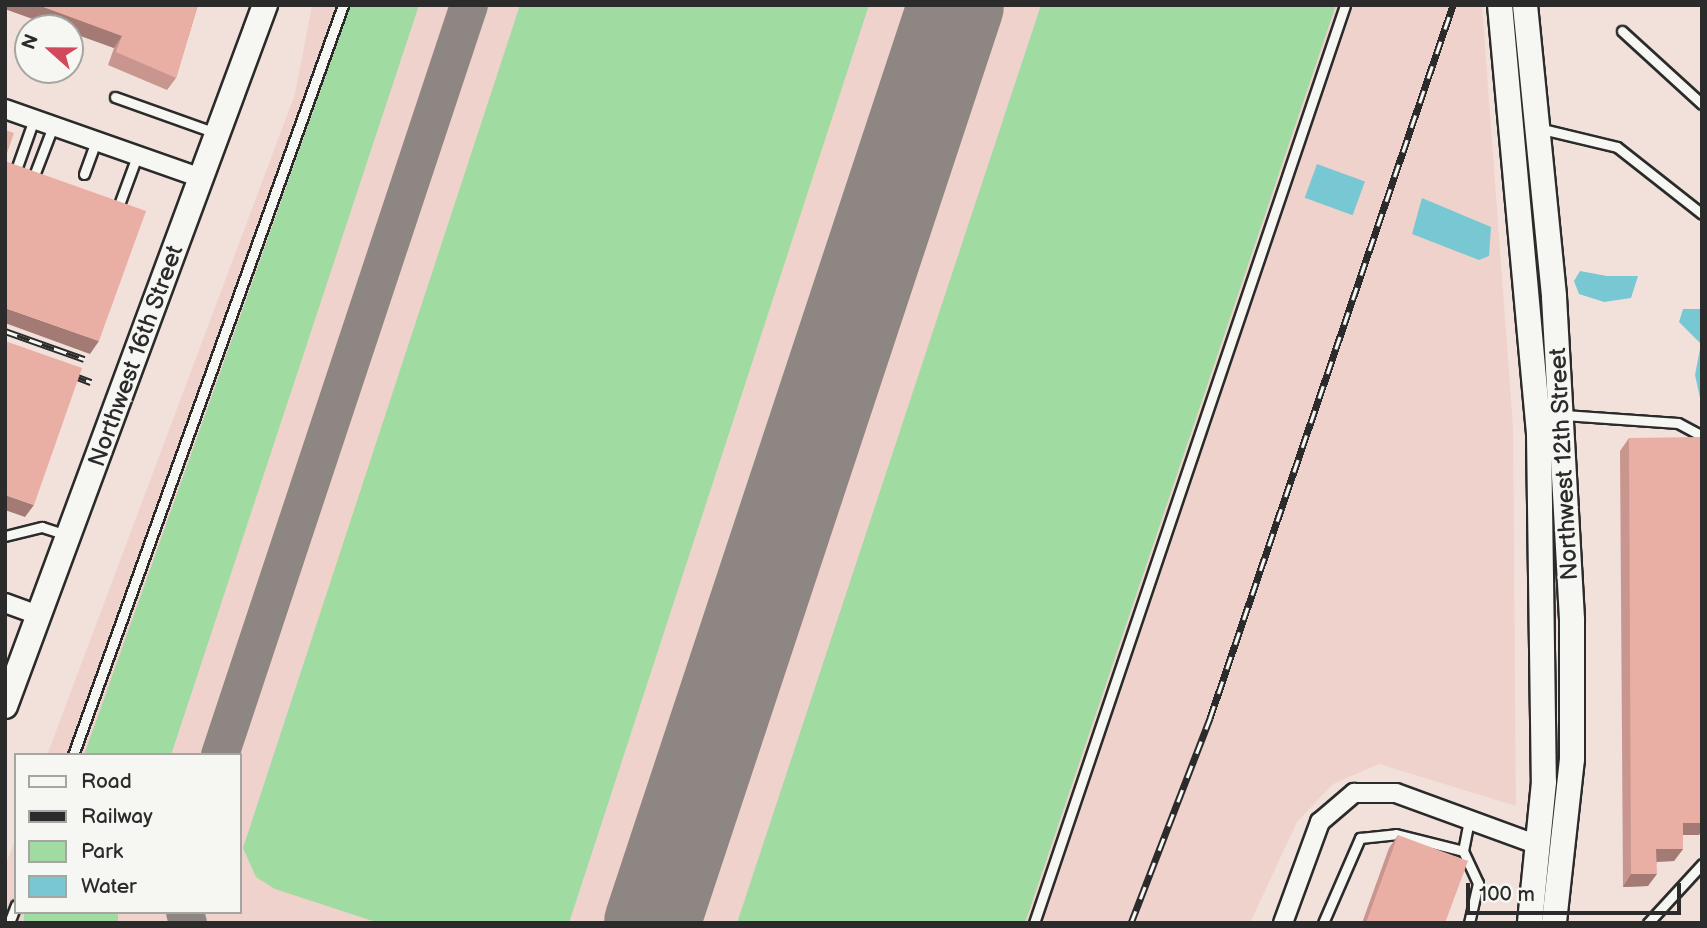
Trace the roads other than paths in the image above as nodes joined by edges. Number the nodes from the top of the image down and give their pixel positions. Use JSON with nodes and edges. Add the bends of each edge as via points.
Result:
{"nodes":[{"id":1,"x":264,"y":5,"type":"edge"},
{"id":2,"x":343,"y":5,"type":"edge"},
{"id":3,"x":1345,"y":5,"type":"edge"},
{"id":4,"x":1500,"y":5,"type":"edge"},
{"id":5,"x":1525,"y":5,"type":"edge"},
{"id":6,"x":1622,"y":31,"type":"dead end"},
{"id":7,"x":115,"y":97,"type":"dead end"},
{"id":8,"x":1702,"y":104,"type":"edge"},
{"id":9,"x":5,"y":109,"type":"edge"},
{"id":10,"x":34,"y":119,"type":"junction"},
{"id":11,"x":53,"y":126,"type":"junction"},
{"id":12,"x":1524,"y":129,"type":"junction"},
{"id":13,"x":218,"y":133,"type":"junction"},
{"id":14,"x":96,"y":141,"type":"junction"},
{"id":15,"x":137,"y":156,"type":"junction"},
{"id":16,"x":17,"y":167,"type":"edge"},
{"id":17,"x":35,"y":173,"type":"edge"},
{"id":18,"x":84,"y":174,"type":"dead end"},
{"id":19,"x":201,"y":178,"type":"junction"},
{"id":20,"x":120,"y":202,"type":"edge"},
{"id":21,"x":1702,"y":214,"type":"edge"},
{"id":22,"x":1550,"y":413,"type":"junction"},
{"id":23,"x":1702,"y":436,"type":"edge"},
{"id":24,"x":5,"y":536,"type":"edge"},
{"id":25,"x":71,"y":537,"type":"junction"},
{"id":26,"x":5,"y":603,"type":"edge"},
{"id":27,"x":41,"y":616,"type":"junction"},
{"id":28,"x":5,"y":706,"type":"edge"},
{"id":29,"x":74,"y":753,"type":"edge"},
{"id":30,"x":1469,"y":820,"type":"junction"},
{"id":31,"x":1538,"y":845,"type":"junction"},
{"id":32,"x":1463,"y":851,"type":"junction"},
{"id":33,"x":1702,"y":864,"type":"edge"},
{"id":34,"x":1034,"y":923,"type":"edge"},
{"id":35,"x":1283,"y":923,"type":"edge"},
{"id":36,"x":1323,"y":923,"type":"edge"},
{"id":37,"x":1469,"y":923,"type":"edge"},
{"id":38,"x":1530,"y":923,"type":"edge"},
{"id":39,"x":1554,"y":923,"type":"edge"},
{"id":40,"x":1648,"y":923,"type":"edge"}],
"edges":[{"from":1,"to":13,"type":"main road","name":"Northwest 16th Street"},
{"from":2,"to":29,"type":"lane"},
{"from":3,"to":34,"type":"lane"},
{"from":4,"to":12,"type":"main road","name":"Northwest 12th Street"},
{"from":5,"to":12,"type":"main road","name":"Northwest 12th Street"},
{"from":6,"to":8,"type":"lane"},
{"from":7,"to":13,"type":"lane"},
{"from":9,"to":10,"type":"street"},
{"from":10,"to":11,"type":"street"},
{"from":10,"to":16,"type":"lane"},
{"from":11,"to":14,"type":"street"},
{"from":11,"to":17,"type":"lane"},
{"from":12,"to":21,"type":"lane","via":[[1617,146]]},
{"from":12,"to":22,"type":"main road","name":"Northwest 12th Street"},
{"from":13,"to":19,"type":"main road","name":"Northwest 16th Street"},
{"from":14,"to":15,"type":"street"},
{"from":14,"to":18,"type":"lane"},
{"from":15,"to":19,"type":"street"},
{"from":15,"to":20,"type":"lane"},
{"from":19,"to":25,"type":"main road","name":"Northwest 16th Street"},
{"from":22,"to":23,"type":"lane","via":[[1678,423]]},
{"from":22,"to":31,"type":"main road","name":"Northwest 12th Street"},
{"from":22,"to":39,"type":"main road","name":"Northwest 12th Street","via":[[1572,759]]},
{"from":24,"to":25,"type":"lane","via":[[42,527]]},
{"from":25,"to":27,"type":"main road","name":"Northwest 16th Street"},
{"from":26,"to":27,"type":"street"},
{"from":27,"to":28,"type":"main road","name":"Northwest 16th Street"},
{"from":30,"to":31,"type":"street"},
{"from":30,"to":32,"type":"lane"},
{"from":30,"to":35,"type":"street","via":[[1389,792],[1345,798],[1320,822]]},
{"from":31,"to":38,"type":"main road","name":"Northwest 12th Street"},
{"from":32,"to":36,"type":"lane","via":[[1396,834],[1360,838]]},
{"from":32,"to":37,"type":"lane","via":[[1478,883]]},
{"from":33,"to":40,"type":"lane"}]}
